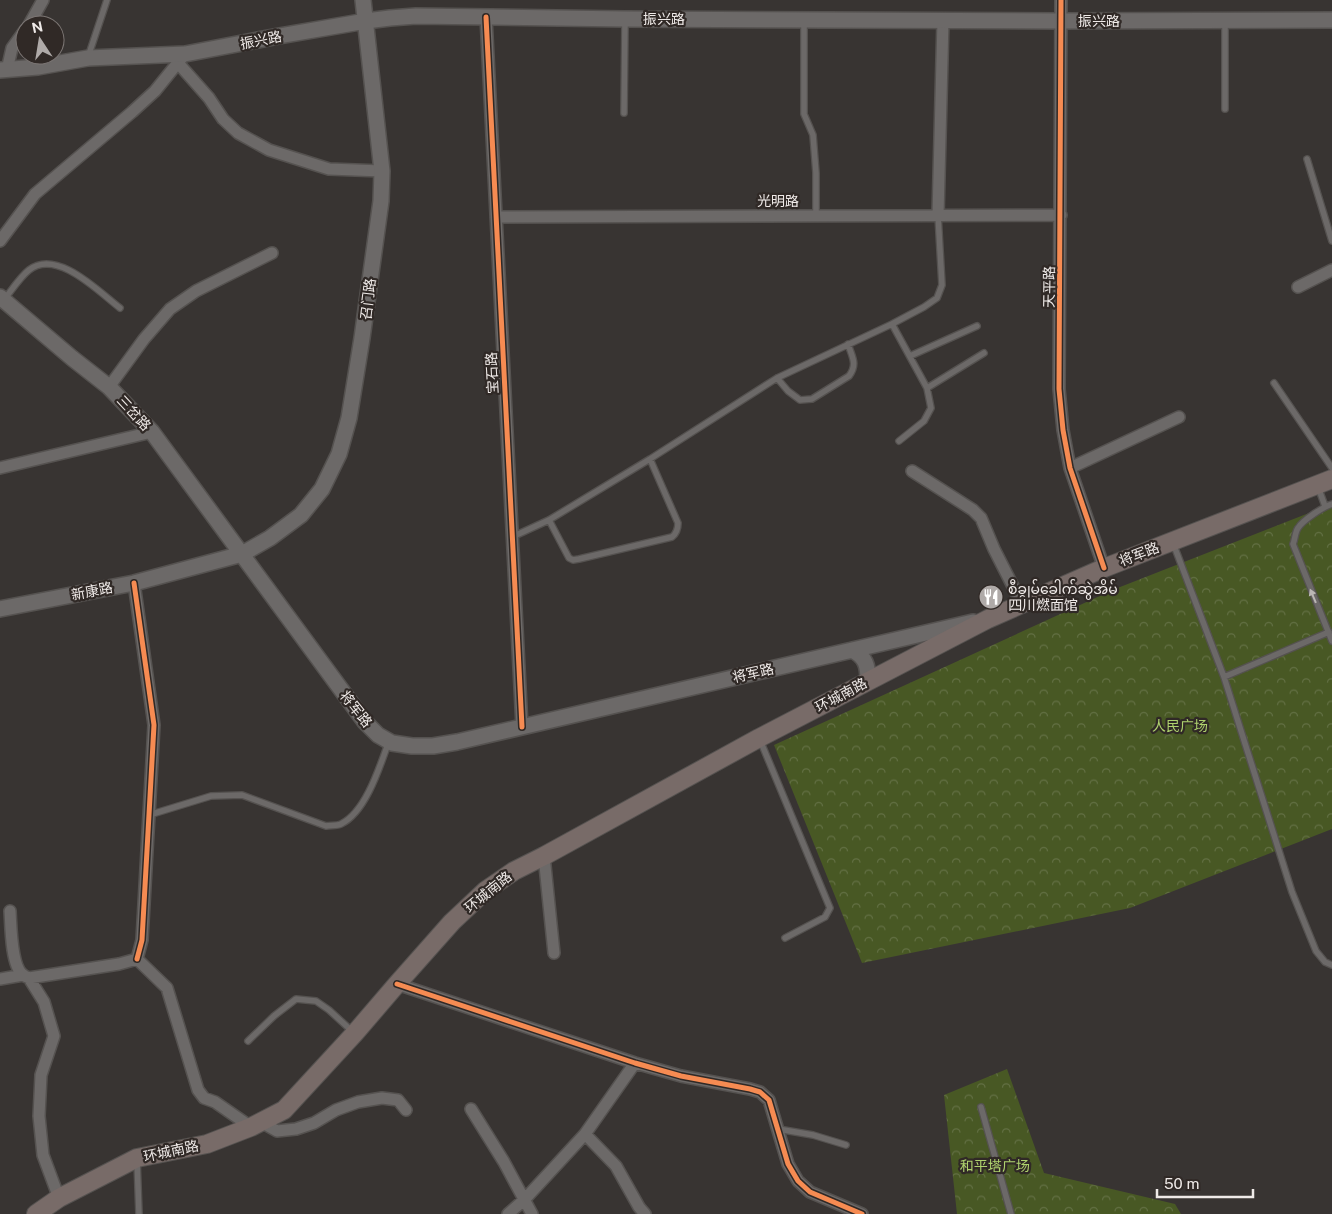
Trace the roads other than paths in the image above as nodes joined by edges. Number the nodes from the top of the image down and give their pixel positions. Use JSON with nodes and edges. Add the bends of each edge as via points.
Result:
{"nodes":[{"id":1,"x":43,"y":0,"type":"edge"},
{"id":2,"x":107,"y":0,"type":"edge"},
{"id":3,"x":362,"y":0,"type":"edge"},
{"id":4,"x":1061,"y":0,"type":"edge"},
{"id":5,"x":35,"y":15,"type":"edge"},
{"id":6,"x":486,"y":17,"type":"junction"},
{"id":7,"x":625,"y":19,"type":"junction"},
{"id":8,"x":804,"y":20,"type":"junction"},
{"id":9,"x":943,"y":20,"type":"junction"},
{"id":10,"x":1225,"y":20,"type":"junction"},
{"id":11,"x":1332,"y":20,"type":"edge"},
{"id":12,"x":366,"y":21,"type":"junction"},
{"id":13,"x":1061,"y":21,"type":"junction"},
{"id":14,"x":15,"y":44,"type":"edge"},
{"id":15,"x":88,"y":58,"type":"junction"},
{"id":16,"x":182,"y":58,"type":"junction"},
{"id":17,"x":4,"y":70,"type":"edge"},
{"id":18,"x":1225,"y":109,"type":"dead end"},
{"id":19,"x":624,"y":113,"type":"dead end"},
{"id":20,"x":1307,"y":159,"type":"dead end"},
{"id":21,"x":382,"y":171,"type":"junction"},
{"id":22,"x":816,"y":215,"type":"junction"},
{"id":23,"x":938,"y":215,"type":"junction"},
{"id":24,"x":1061,"y":215,"type":"junction"},
{"id":25,"x":496,"y":217,"type":"junction"},
{"id":26,"x":0,"y":241,"type":"edge"},
{"id":27,"x":1332,"y":241,"type":"edge"},
{"id":28,"x":272,"y":253,"type":"dead end"},
{"id":29,"x":1332,"y":270,"type":"edge"},
{"id":30,"x":1298,"y":287,"type":"dead end"},
{"id":31,"x":2,"y":298,"type":"edge"},
{"id":32,"x":120,"y":308,"type":"dead end"},
{"id":33,"x":892,"y":324,"type":"junction"},
{"id":34,"x":977,"y":326,"type":"dead end"},
{"id":35,"x":848,"y":344,"type":"junction"},
{"id":36,"x":984,"y":353,"type":"dead end"},
{"id":37,"x":910,"y":356,"type":"junction"},
{"id":38,"x":777,"y":378,"type":"junction"},
{"id":39,"x":1274,"y":383,"type":"dead end"},
{"id":40,"x":109,"y":387,"type":"junction"},
{"id":41,"x":926,"y":388,"type":"junction"},
{"id":42,"x":1179,"y":417,"type":"dead end"},
{"id":43,"x":152,"y":432,"type":"junction"},
{"id":44,"x":899,"y":441,"type":"dead end"},
{"id":45,"x":650,"y":459,"type":"junction"},
{"id":46,"x":0,"y":468,"type":"edge"},
{"id":47,"x":1070,"y":468,"type":"junction"},
{"id":48,"x":1332,"y":468,"type":"edge"},
{"id":49,"x":912,"y":471,"type":"dead end"},
{"id":50,"x":1325,"y":482,"type":"edge"},
{"id":51,"x":1329,"y":505,"type":"edge"},
{"id":52,"x":550,"y":520,"type":"junction"},
{"id":53,"x":512,"y":537,"type":"junction"},
{"id":54,"x":1172,"y":542,"type":"junction"},
{"id":55,"x":242,"y":554,"type":"junction"},
{"id":56,"x":1104,"y":568,"type":"junction"},
{"id":57,"x":134,"y":583,"type":"junction"},
{"id":58,"x":1022,"y":604,"type":"junction"},
{"id":59,"x":0,"y":609,"type":"edge"},
{"id":60,"x":988,"y":619,"type":"junction"},
{"id":61,"x":1329,"y":632,"type":"junction"},
{"id":62,"x":1332,"y":641,"type":"edge"},
{"id":63,"x":852,"y":650,"type":"junction"},
{"id":64,"x":1224,"y":677,"type":"junction"},
{"id":65,"x":868,"y":681,"type":"junction"},
{"id":66,"x":522,"y":727,"type":"junction"},
{"id":67,"x":759,"y":738,"type":"junction"},
{"id":68,"x":389,"y":741,"type":"junction"},
{"id":69,"x":149,"y":815,"type":"junction"},
{"id":70,"x":544,"y":856,"type":"junction"},
{"id":71,"x":10,"y":910,"type":"dead end"},
{"id":72,"x":785,"y":938,"type":"dead end"},
{"id":73,"x":554,"y":953,"type":"dead end"},
{"id":74,"x":137,"y":959,"type":"junction"},
{"id":75,"x":1332,"y":965,"type":"edge"},
{"id":76,"x":26,"y":977,"type":"junction"},
{"id":77,"x":0,"y":979,"type":"edge"},
{"id":78,"x":396,"y":984,"type":"junction"},
{"id":79,"x":355,"y":1034,"type":"junction"},
{"id":80,"x":248,"y":1042,"type":"dead end"},
{"id":81,"x":636,"y":1063,"type":"junction"},
{"id":82,"x":982,"y":1107,"type":"dead end"},
{"id":83,"x":471,"y":1109,"type":"dead end"},
{"id":84,"x":406,"y":1110,"type":"dead end"},
{"id":85,"x":256,"y":1124,"type":"junction"},
{"id":86,"x":778,"y":1129,"type":"junction"},
{"id":87,"x":585,"y":1134,"type":"junction"},
{"id":88,"x":846,"y":1145,"type":"dead end"},
{"id":89,"x":137,"y":1158,"type":"junction"},
{"id":90,"x":59,"y":1198,"type":"junction"},
{"id":91,"x":525,"y":1199,"type":"junction"},
{"id":92,"x":36,"y":1214,"type":"edge"},
{"id":93,"x":139,"y":1214,"type":"edge"},
{"id":94,"x":508,"y":1214,"type":"edge"},
{"id":95,"x":532,"y":1214,"type":"edge"},
{"id":96,"x":645,"y":1214,"type":"edge"},
{"id":97,"x":862,"y":1214,"type":"edge"},
{"id":98,"x":1010,"y":1214,"type":"edge"}],
"edges":[{"from":1,"to":5,"type":"street"},
{"from":2,"to":15,"type":"lane"},
{"from":3,"to":12,"type":"main road","name":"召门路"},
{"from":4,"to":13,"type":"street","name":"天平路"},
{"from":6,"to":7,"type":"main road","name":"振兴路"},
{"from":6,"to":12,"type":"main road","name":"振兴路","via":[[416,16]]},
{"from":6,"to":25,"type":"street","name":"宝石路"},
{"from":7,"to":8,"type":"main road","name":"振兴路"},
{"from":7,"to":19,"type":"lane"},
{"from":8,"to":9,"type":"main road","name":"振兴路"},
{"from":8,"to":22,"type":"lane","via":[[804,114],[813,136]]},
{"from":9,"to":13,"type":"main road","name":"振兴路"},
{"from":9,"to":23,"type":"street"},
{"from":10,"to":11,"type":"main road","name":"振兴路"},
{"from":10,"to":13,"type":"main road","name":"振兴路"},
{"from":10,"to":18,"type":"lane"},
{"from":12,"to":16,"type":"main road","name":"振兴路"},
{"from":12,"to":21,"type":"main road","name":"召门路"},
{"from":13,"to":24,"type":"street","name":"天平路"},
{"from":14,"to":17,"type":"street"},
{"from":15,"to":16,"type":"main road","name":"振兴路"},
{"from":15,"to":17,"type":"main road","name":"振兴路"},
{"from":16,"to":21,"type":"street","via":[[223,119],[238,134],[269,150],[329,169]]},
{"from":16,"to":26,"type":"street","via":[[155,91],[35,194]]},
{"from":20,"to":27,"type":"lane"},
{"from":21,"to":55,"type":"main road","name":"召门路","via":[[381,202],[362,338],[340,454],[322,489],[301,515]]},
{"from":22,"to":23,"type":"street","name":"光明路"},
{"from":22,"to":25,"type":"street","name":"光明路"},
{"from":23,"to":24,"type":"street","name":"光明路"},
{"from":23,"to":33,"type":"lane","via":[[942,285],[937,298]]},
{"from":24,"to":47,"type":"street","name":"天平路","via":[[1059,389]]},
{"from":25,"to":53,"type":"street","name":"宝石路"},
{"from":28,"to":40,"type":"street","via":[[196,291],[170,309]]},
{"from":29,"to":30,"type":"street"},
{"from":31,"to":32,"type":"lane","via":[[28,270],[46,264],[74,272]]},
{"from":31,"to":40,"type":"main road","name":"三岔路"},
{"from":33,"to":35,"type":"lane"},
{"from":33,"to":37,"type":"lane"},
{"from":34,"to":37,"type":"lane"},
{"from":35,"to":38,"type":"lane"},
{"from":35,"to":38,"type":"lane","via":[[853,370],[849,376],[812,399],[800,400]]},
{"from":36,"to":41,"type":"lane"},
{"from":37,"to":41,"type":"lane"},
{"from":38,"to":45,"type":"lane"},
{"from":39,"to":48,"type":"lane"},
{"from":40,"to":43,"type":"main road","name":"三岔路"},
{"from":41,"to":44,"type":"lane","via":[[931,408],[924,420]]},
{"from":42,"to":47,"type":"street"},
{"from":43,"to":46,"type":"street"},
{"from":43,"to":55,"type":"main road","name":"三岔路"},
{"from":45,"to":52,"type":"lane"},
{"from":45,"to":52,"type":"lane","via":[[678,523],[672,537],[573,560]]},
{"from":47,"to":56,"type":"street","name":"天平路"},
{"from":49,"to":58,"type":"street","via":[[981,518]]},
{"from":50,"to":51,"type":"lane"},
{"from":50,"to":54,"type":"main road","name":"将军路"},
{"from":61,"to":51,"type":"lane","one_way":true,"via":[[1293,544],[1298,528]]},
{"from":52,"to":53,"type":"lane"},
{"from":53,"to":66,"type":"street","name":"宝石路"},
{"from":54,"to":56,"type":"main road","name":"将军路"},
{"from":54,"to":64,"type":"lane"},
{"from":55,"to":57,"type":"main road","name":"新康路"},
{"from":55,"to":68,"type":"main road","name":"将军路","via":[[364,722]]},
{"from":56,"to":58,"type":"main road","name":"将军路"},
{"from":57,"to":59,"type":"main road","name":"新康路"},
{"from":57,"to":69,"type":"street","via":[[154,726]]},
{"from":58,"to":60,"type":"main road","name":"将军路"},
{"from":60,"to":63,"type":"main road","name":"将军路"},
{"from":60,"to":65,"type":"main road","name":"环城南路"},
{"from":61,"to":62,"type":"lane"},
{"from":61,"to":64,"type":"lane"},
{"from":63,"to":65,"type":"main road","via":[[865,661]]},
{"from":63,"to":66,"type":"main road","name":"将军路"},
{"from":64,"to":75,"type":"lane","via":[[1292,892],[1316,951]]},
{"from":65,"to":67,"type":"main road","name":"环城南路"},
{"from":66,"to":68,"type":"main road","name":"将军路","via":[[433,746]]},
{"from":67,"to":70,"type":"main road","name":"环城南路"},
{"from":67,"to":72,"type":"lane","via":[[830,908],[825,917]]},
{"from":68,"to":69,"type":"lane","via":[[370,791],[353,814],[340,824],[326,826],[242,795],[210,796]]},
{"from":69,"to":74,"type":"street","via":[[142,940]]},
{"from":70,"to":73,"type":"street"},
{"from":70,"to":78,"type":"main road","name":"环城南路","via":[[485,891]]},
{"from":71,"to":76,"type":"street","via":[[14,960]]},
{"from":74,"to":76,"type":"street"},
{"from":74,"to":85,"type":"street","via":[[167,988],[198,1090],[204,1098]]},
{"from":76,"to":77,"type":"street"},
{"from":76,"to":90,"type":"street","via":[[44,1002],[54,1036],[41,1075],[40,1116],[43,1155]]},
{"from":78,"to":79,"type":"main road","name":"环城南路"},
{"from":78,"to":81,"type":"street"},
{"from":79,"to":80,"type":"lane","via":[[316,1002],[296,999]]},
{"from":79,"to":85,"type":"main road","name":"环城南路","via":[[284,1110]]},
{"from":81,"to":86,"type":"street","via":[[760,1092],[769,1100]]},
{"from":81,"to":87,"type":"street"},
{"from":82,"to":98,"type":"lane"},
{"from":83,"to":91,"type":"street"},
{"from":84,"to":85,"type":"street","via":[[398,1100],[382,1098],[336,1110],[296,1130],[277,1131]]},
{"from":85,"to":89,"type":"main road","name":"环城南路","via":[[207,1144]]},
{"from":86,"to":88,"type":"lane"},
{"from":86,"to":97,"type":"street","via":[[788,1164],[798,1181],[810,1192]]},
{"from":87,"to":91,"type":"street"},
{"from":87,"to":96,"type":"street","via":[[616,1166]]},
{"from":89,"to":90,"type":"main road","name":"环城南路"},
{"from":89,"to":93,"type":"lane"},
{"from":90,"to":92,"type":"main road","name":"环城南路"},
{"from":91,"to":94,"type":"street"},
{"from":91,"to":95,"type":"street"}]}
